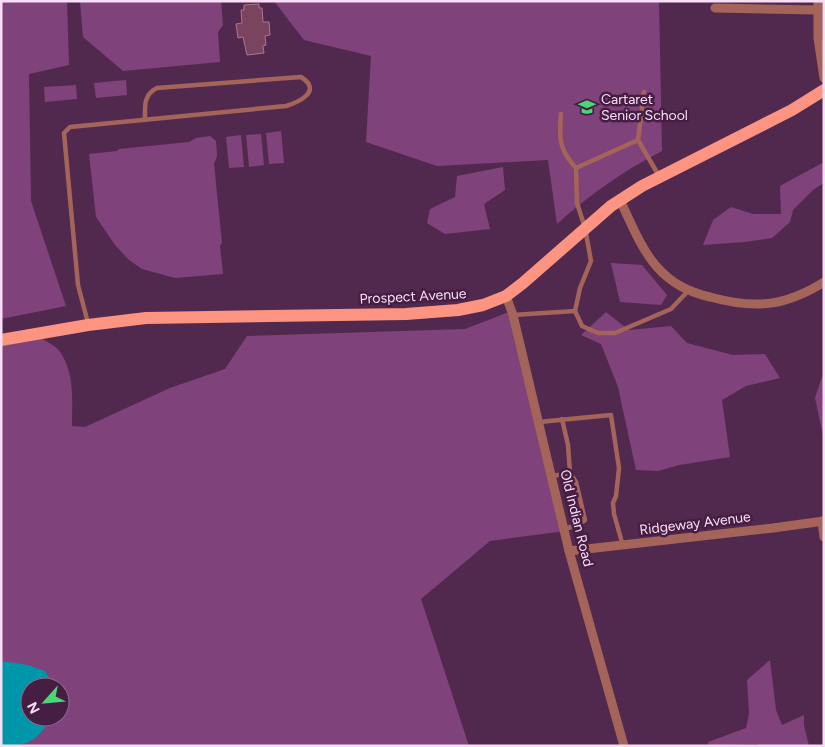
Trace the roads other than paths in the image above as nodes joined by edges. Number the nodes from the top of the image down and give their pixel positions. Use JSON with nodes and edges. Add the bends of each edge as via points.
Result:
{"nodes":[{"id":1,"x":818,"y":6,"type":"edge"},
{"id":2,"x":715,"y":8,"type":"dead end"},
{"id":3,"x":824,"y":78,"type":"edge"},
{"id":4,"x":824,"y":90,"type":"edge"},
{"id":5,"x":644,"y":92,"type":"dead end"},
{"id":6,"x":561,"y":114,"type":"dead end"},
{"id":7,"x":145,"y":120,"type":"junction"},
{"id":8,"x":638,"y":140,"type":"junction"},
{"id":9,"x":576,"y":168,"type":"junction"},
{"id":10,"x":659,"y":176,"type":"junction"},
{"id":11,"x":620,"y":200,"type":"junction"},
{"id":12,"x":585,"y":228,"type":"junction"},
{"id":13,"x":824,"y":282,"type":"edge"},
{"id":14,"x":688,"y":291,"type":"junction"},
{"id":15,"x":506,"y":296,"type":"junction"},
{"id":16,"x":575,"y":311,"type":"junction"},
{"id":17,"x":513,"y":314,"type":"junction"},
{"id":18,"x":88,"y":324,"type":"junction"},
{"id":19,"x":1,"y":340,"type":"edge"},
{"id":20,"x":562,"y":419,"type":"junction"},
{"id":21,"x":539,"y":422,"type":"junction"},
{"id":22,"x":570,"y":473,"type":"junction"},
{"id":23,"x":552,"y":476,"type":"junction"},
{"id":24,"x":823,"y":521,"type":"edge"},
{"id":25,"x":565,"y":529,"type":"junction"},
{"id":26,"x":824,"y":537,"type":"edge"},
{"id":27,"x":623,"y":546,"type":"junction"},
{"id":28,"x":570,"y":551,"type":"junction"},
{"id":29,"x":624,"y":746,"type":"edge"}],
"edges":[{"from":1,"to":2,"type":"street"},
{"from":1,"to":3,"type":"street"},
{"from":4,"to":10,"type":"main road","name":"Prospect Avenue","via":[[792,110]]},
{"from":5,"to":8,"type":"lane"},
{"from":6,"to":9,"type":"lane","via":[[559,133],[562,149]]},
{"from":7,"to":7,"type":"lane","via":[[286,106],[309,94],[308,85],[304,79],[291,78],[157,88],[147,96]]},
{"from":7,"to":18,"type":"lane","via":[[70,127],[64,133],[78,285]]},
{"from":8,"to":9,"type":"lane"},
{"from":8,"to":10,"type":"lane"},
{"from":9,"to":12,"type":"lane","via":[[577,203]]},
{"from":10,"to":11,"type":"main road","name":"Prospect Avenue"},
{"from":11,"to":12,"type":"main road","name":"Prospect Avenue"},
{"from":11,"to":14,"type":"street","via":[[656,266]]},
{"from":12,"to":15,"type":"main road","name":"Prospect Avenue"},
{"from":12,"to":16,"type":"lane","via":[[591,261]]},
{"from":13,"to":14,"type":"street","via":[[788,299],[762,305],[723,301]]},
{"from":14,"to":16,"type":"lane","via":[[671,309],[615,332],[598,333],[582,326]]},
{"from":15,"to":17,"type":"street","name":"Old Indian Road"},
{"from":15,"to":18,"type":"main road","name":"Prospect Avenue","via":[[477,307],[437,312],[146,318]]},
{"from":16,"to":17,"type":"lane"},
{"from":17,"to":21,"type":"street","name":"Old Indian Road"},
{"from":18,"to":19,"type":"main road","name":"Prospect Avenue"},
{"from":20,"to":21,"type":"lane"},
{"from":20,"to":22,"type":"lane"},
{"from":20,"to":27,"type":"lane","via":[[611,415],[619,468],[614,514]]},
{"from":21,"to":23,"type":"street","name":"Old Indian Road"},
{"from":22,"to":23,"type":"lane"},
{"from":22,"to":25,"type":"lane","via":[[576,482],[585,520]]},
{"from":23,"to":25,"type":"street","name":"Old Indian Road"},
{"from":24,"to":26,"type":"street"},
{"from":24,"to":27,"type":"street","name":"Ridgeway Avenue"},
{"from":25,"to":28,"type":"street","name":"Old Indian Road"},
{"from":27,"to":28,"type":"street","name":"Ridgeway Avenue"},
{"from":28,"to":29,"type":"street","name":"Old Indian Road"}]}
